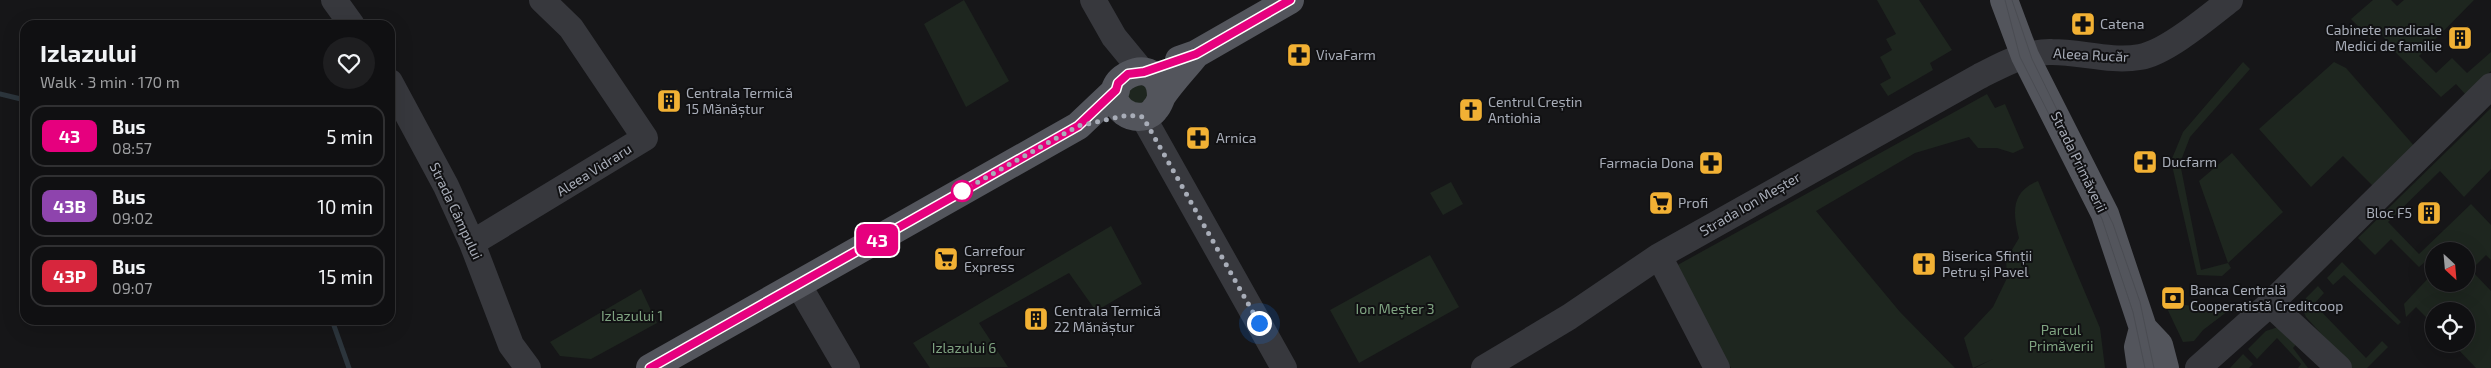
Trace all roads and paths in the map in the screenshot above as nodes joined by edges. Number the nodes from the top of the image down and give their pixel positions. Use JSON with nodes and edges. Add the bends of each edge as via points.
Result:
{"nodes":[{"id":1,"x":334,"y":0,"type":"edge"},
{"id":2,"x":542,"y":0,"type":"edge"},
{"id":3,"x":1093,"y":0,"type":"edge"},
{"id":4,"x":1290,"y":0,"type":"edge"},
{"id":5,"x":2004,"y":0,"type":"edge"},
{"id":6,"x":2230,"y":0,"type":"edge"},
{"id":7,"x":348,"y":20,"type":"edge"},
{"id":8,"x":1196,"y":54,"type":"junction"},
{"id":9,"x":2025,"y":56,"type":"junction"},
{"id":10,"x":1130,"y":79,"type":"junction"},
{"id":11,"x":2491,"y":86,"type":"edge"},
{"id":12,"x":395,"y":91,"type":"edge"},
{"id":13,"x":1144,"y":110,"type":"junction"},
{"id":14,"x":1078,"y":126,"type":"junction"},
{"id":15,"x":472,"y":243,"type":"junction"},
{"id":16,"x":1659,"y":256,"type":"junction"},
{"id":17,"x":798,"y":284,"type":"junction"},
{"id":18,"x":2270,"y":304,"type":"junction"},
{"id":19,"x":2143,"y":328,"type":"junction"},
{"id":20,"x":512,"y":356,"type":"edge"},
{"id":21,"x":2329,"y":364,"type":"edge"},
{"id":22,"x":528,"y":368,"type":"edge"},
{"id":23,"x":650,"y":368,"type":"edge"},
{"id":24,"x":847,"y":368,"type":"edge"},
{"id":25,"x":1284,"y":368,"type":"edge"},
{"id":26,"x":1484,"y":368,"type":"edge"},
{"id":27,"x":1717,"y":368,"type":"edge"},
{"id":28,"x":2141,"y":368,"type":"edge"},
{"id":29,"x":2165,"y":368,"type":"edge"},
{"id":30,"x":2198,"y":368,"type":"edge"}],
"edges":[{"from":1,"to":7,"type":"street"},
{"from":2,"to":15,"type":"street","name":"Aleea Vidraru","via":[[571,28],[645,138]]},
{"from":3,"to":10,"type":"street","via":[[1114,37]]},
{"from":4,"to":8,"type":"main road"},
{"from":5,"to":9,"type":"main road","name":"Strada Primăverii"},
{"from":6,"to":9,"type":"street","name":"Aleea Rucăr","via":[[2195,27],[2157,51],[2141,57],[2088,57],[2051,52]]},
{"from":8,"to":10,"type":"main road"},
{"from":8,"to":13,"type":"main road"},
{"from":9,"to":16,"type":"street","name":"Strada Ion Meșter","via":[[1971,80]]},
{"from":9,"to":19,"type":"main road","name":"Strada Primăverii","via":[[2105,214]]},
{"from":10,"to":13,"type":"main road","via":[[1118,104]]},
{"from":10,"to":13,"type":"main road","via":[[1156,79],[1159,84]]},
{"from":10,"to":14,"type":"main road"},
{"from":11,"to":18,"type":"street"},
{"from":12,"to":15,"type":"street","name":"Strada Câmpului"},
{"from":13,"to":14,"type":"main road"},
{"from":13,"to":25,"type":"street"},
{"from":14,"to":17,"type":"main road"},
{"from":15,"to":20,"type":"street","name":"Strada Câmpului"},
{"from":16,"to":26,"type":"street","name":"Strada Ion Meșter","via":[[1569,317]]},
{"from":16,"to":27,"type":"street"},
{"from":17,"to":23,"type":"main road"},
{"from":17,"to":24,"type":"street"},
{"from":18,"to":21,"type":"street"},
{"from":18,"to":30,"type":"street"},
{"from":19,"to":28,"type":"main road","name":"Strada Primăverii","via":[[2138,347]]},
{"from":19,"to":29,"type":"main road","name":"Strada Primăverii","via":[[2158,345]]},
{"from":20,"to":22,"type":"street","name":"Strada Câmpului"}]}
